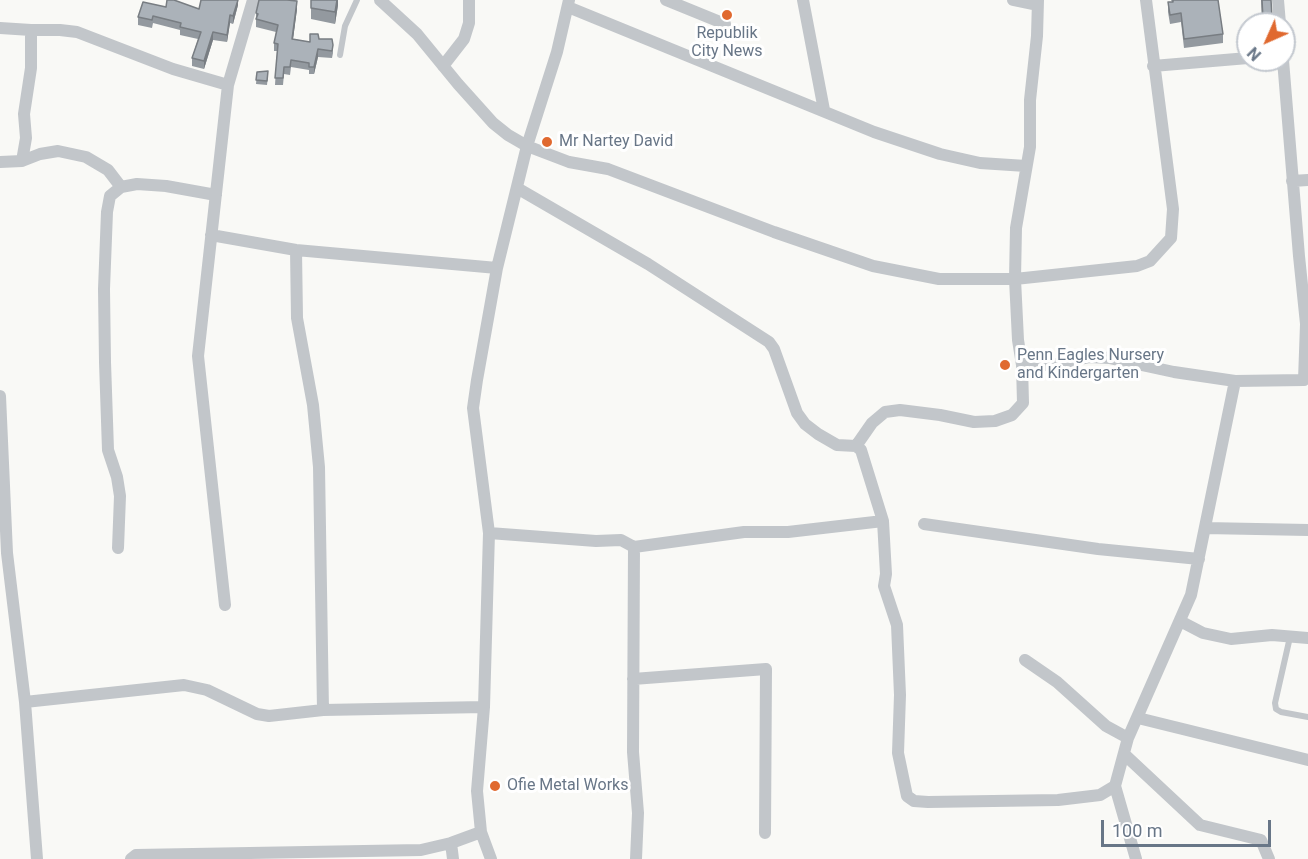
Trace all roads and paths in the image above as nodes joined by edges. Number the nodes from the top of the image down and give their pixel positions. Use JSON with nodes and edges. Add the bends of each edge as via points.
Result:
{"nodes":[{"id":1,"x":253,"y":0,"type":"edge"},
{"id":2,"x":357,"y":0,"type":"edge"},
{"id":3,"x":380,"y":0,"type":"edge"},
{"id":4,"x":469,"y":0,"type":"edge"},
{"id":5,"x":666,"y":0,"type":"edge"},
{"id":6,"x":803,"y":0,"type":"edge"},
{"id":7,"x":1013,"y":0,"type":"edge"},
{"id":8,"x":1146,"y":0,"type":"edge"},
{"id":9,"x":1037,"y":2,"type":"edge"},
{"id":10,"x":568,"y":4,"type":"edge"},
{"id":11,"x":725,"y":24,"type":"dead end"},
{"id":12,"x":0,"y":28,"type":"edge"},
{"id":13,"x":31,"y":30,"type":"junction"},
{"id":14,"x":340,"y":55,"type":"dead end"},
{"id":15,"x":1236,"y":59,"type":"edge"},
{"id":16,"x":443,"y":66,"type":"junction"},
{"id":17,"x":1153,"y":66,"type":"junction"},
{"id":18,"x":1284,"y":72,"type":"edge"},
{"id":19,"x":228,"y":85,"type":"junction"},
{"id":20,"x":824,"y":110,"type":"junction"},
{"id":21,"x":526,"y":146,"type":"junction"},
{"id":22,"x":22,"y":161,"type":"junction"},
{"id":23,"x":0,"y":162,"type":"edge"},
{"id":24,"x":1026,"y":166,"type":"junction"},
{"id":25,"x":1308,"y":180,"type":"edge"},
{"id":26,"x":1292,"y":181,"type":"junction"},
{"id":27,"x":121,"y":187,"type":"junction"},
{"id":28,"x":517,"y":189,"type":"junction"},
{"id":29,"x":216,"y":195,"type":"junction"},
{"id":30,"x":210,"y":235,"type":"junction"},
{"id":31,"x":296,"y":250,"type":"junction"},
{"id":32,"x":497,"y":268,"type":"junction"},
{"id":33,"x":1014,"y":279,"type":"junction"},
{"id":34,"x":1307,"y":324,"type":"edge"},
{"id":35,"x":1022,"y":365,"type":"junction"},
{"id":36,"x":1306,"y":380,"type":"edge"},
{"id":37,"x":1235,"y":381,"type":"junction"},
{"id":38,"x":0,"y":396,"type":"edge"},
{"id":39,"x":856,"y":446,"type":"junction"},
{"id":40,"x":883,"y":521,"type":"junction"},
{"id":41,"x":924,"y":524,"type":"dead end"},
{"id":42,"x":1205,"y":528,"type":"junction"},
{"id":43,"x":1308,"y":530,"type":"edge"},
{"id":44,"x":489,"y":533,"type":"junction"},
{"id":45,"x":634,"y":547,"type":"junction"},
{"id":46,"x":118,"y":548,"type":"dead end"},
{"id":47,"x":1199,"y":559,"type":"junction"},
{"id":48,"x":225,"y":605,"type":"dead end"},
{"id":49,"x":1180,"y":621,"type":"junction"},
{"id":50,"x":1290,"y":636,"type":"junction"},
{"id":51,"x":1308,"y":638,"type":"edge"},
{"id":52,"x":1025,"y":660,"type":"dead end"},
{"id":53,"x":633,"y":679,"type":"junction"},
{"id":54,"x":25,"y":702,"type":"junction"},
{"id":55,"x":484,"y":707,"type":"junction"},
{"id":56,"x":323,"y":710,"type":"junction"},
{"id":57,"x":1308,"y":717,"type":"edge"},
{"id":58,"x":1138,"y":718,"type":"junction"},
{"id":59,"x":1128,"y":738,"type":"junction"},
{"id":60,"x":1124,"y":754,"type":"junction"},
{"id":61,"x":1308,"y":760,"type":"edge"},
{"id":62,"x":1115,"y":786,"type":"junction"},
{"id":63,"x":481,"y":832,"type":"junction"},
{"id":64,"x":765,"y":833,"type":"dead end"},
{"id":65,"x":451,"y":843,"type":"junction"},
{"id":66,"x":336,"y":856,"type":"edge"},
{"id":67,"x":37,"y":859,"type":"edge"},
{"id":68,"x":131,"y":859,"type":"edge"},
{"id":69,"x":453,"y":859,"type":"edge"},
{"id":70,"x":491,"y":859,"type":"edge"},
{"id":71,"x":636,"y":859,"type":"edge"},
{"id":72,"x":1136,"y":859,"type":"edge"},
{"id":73,"x":1269,"y":859,"type":"edge"}],
"edges":[{"from":1,"to":19,"type":"street"},
{"from":2,"to":14,"type":"lane","via":[[345,26]]},
{"from":3,"to":16,"type":"street","via":[[417,34]]},
{"from":4,"to":16,"type":"street","via":[[464,39]]},
{"from":5,"to":11,"type":"street"},
{"from":6,"to":20,"type":"street"},
{"from":7,"to":9,"type":"street"},
{"from":8,"to":17,"type":"street"},
{"from":9,"to":24,"type":"street"},
{"from":10,"to":20,"type":"street"},
{"from":10,"to":21,"type":"street","via":[[557,52]]},
{"from":12,"to":13,"type":"street"},
{"from":13,"to":19,"type":"street","via":[[81,34]]},
{"from":13,"to":22,"type":"street"},
{"from":15,"to":17,"type":"street"},
{"from":16,"to":21,"type":"street","via":[[493,123]]},
{"from":17,"to":33,"type":"street","via":[[1173,209],[1170,238],[1150,261],[1137,266]]},
{"from":18,"to":26,"type":"street"},
{"from":19,"to":29,"type":"street"},
{"from":20,"to":24,"type":"street","via":[[940,154],[980,163]]},
{"from":21,"to":28,"type":"street"},
{"from":21,"to":33,"type":"street","via":[[569,162],[608,169],[873,266],[939,279]]},
{"from":22,"to":23,"type":"street"},
{"from":22,"to":27,"type":"street","via":[[58,151],[86,157],[108,170]]},
{"from":24,"to":33,"type":"street","via":[[1016,228]]},
{"from":25,"to":26,"type":"street"},
{"from":26,"to":34,"type":"street"},
{"from":27,"to":29,"type":"street","via":[[166,186]]},
{"from":27,"to":46,"type":"street","via":[[110,196],[107,212],[104,289],[107,438],[120,496]]},
{"from":28,"to":32,"type":"street"},
{"from":28,"to":39,"type":"street","via":[[609,241],[769,342],[805,424],[837,445]]},
{"from":29,"to":30,"type":"street"},
{"from":30,"to":31,"type":"street"},
{"from":30,"to":48,"type":"street","via":[[198,356]]},
{"from":31,"to":32,"type":"street"},
{"from":31,"to":56,"type":"street","via":[[297,318],[320,467]]},
{"from":32,"to":44,"type":"street","via":[[473,408]]},
{"from":33,"to":35,"type":"street"},
{"from":34,"to":36,"type":"street"},
{"from":35,"to":37,"type":"street","via":[[1109,358]]},
{"from":35,"to":39,"type":"street","via":[[1023,403],[1012,415],[974,422],[920,412],[885,412]]},
{"from":36,"to":37,"type":"street"},
{"from":37,"to":42,"type":"street"},
{"from":38,"to":54,"type":"street","via":[[7,553]]},
{"from":39,"to":40,"type":"street","via":[[861,450]]},
{"from":40,"to":45,"type":"street","via":[[789,532],[744,532]]},
{"from":40,"to":62,"type":"street","via":[[884,586],[897,625],[898,753],[907,796],[928,802],[1058,800],[1100,795]]},
{"from":41,"to":47,"type":"street"},
{"from":42,"to":43,"type":"street"},
{"from":42,"to":47,"type":"street"},
{"from":44,"to":45,"type":"street","via":[[621,540]]},
{"from":44,"to":55,"type":"street"},
{"from":45,"to":53,"type":"street"},
{"from":47,"to":49,"type":"street"},
{"from":49,"to":50,"type":"street","via":[[1203,633],[1231,639]]},
{"from":49,"to":58,"type":"street"},
{"from":50,"to":51,"type":"street"},
{"from":50,"to":57,"type":"lane","via":[[1276,709]]},
{"from":52,"to":59,"type":"street","via":[[1057,682],[1106,726]]},
{"from":53,"to":64,"type":"street","via":[[766,669]]},
{"from":53,"to":71,"type":"street"},
{"from":54,"to":56,"type":"street","via":[[184,685],[207,690],[269,717]]},
{"from":54,"to":67,"type":"street"},
{"from":55,"to":56,"type":"street"},
{"from":55,"to":63,"type":"street","via":[[477,790]]},
{"from":58,"to":59,"type":"street"},
{"from":58,"to":61,"type":"street"},
{"from":59,"to":60,"type":"street"},
{"from":60,"to":62,"type":"street"},
{"from":60,"to":73,"type":"street","via":[[1200,825],[1261,840]]},
{"from":62,"to":72,"type":"street"},
{"from":63,"to":65,"type":"street"},
{"from":63,"to":70,"type":"street"},
{"from":65,"to":66,"type":"street","via":[[421,850]]},
{"from":65,"to":69,"type":"street"},
{"from":66,"to":68,"type":"street","via":[[245,852],[136,855]]}]}
